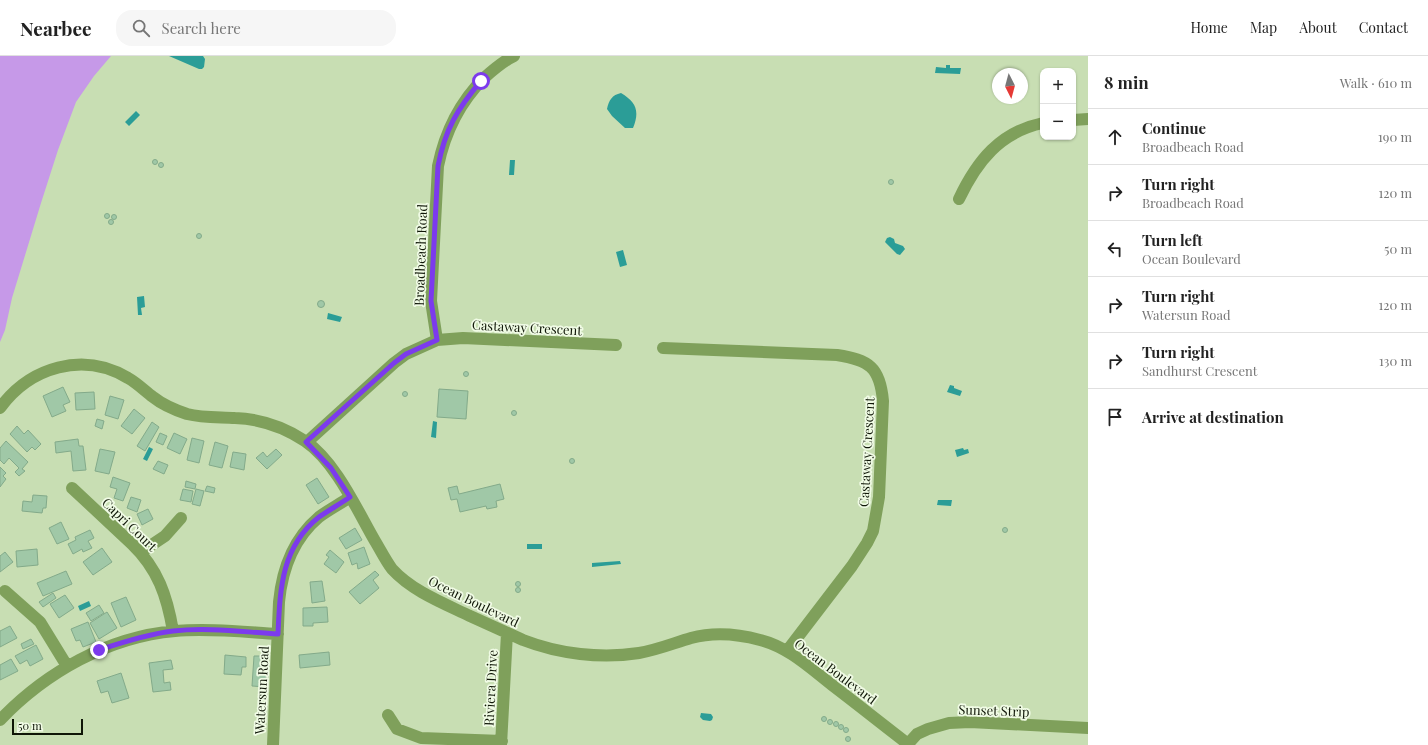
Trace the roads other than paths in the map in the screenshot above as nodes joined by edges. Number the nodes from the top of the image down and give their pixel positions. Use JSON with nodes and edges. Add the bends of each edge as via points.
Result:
{"nodes":[{"id":1,"x":514,"y":56,"type":"edge"},
{"id":2,"x":1088,"y":119,"type":"edge"},
{"id":3,"x":1076,"y":120,"type":"edge"},
{"id":4,"x":1040,"y":124,"type":"edge"},
{"id":5,"x":959,"y":199,"type":"dead end"},
{"id":6,"x":437,"y":340,"type":"junction"},
{"id":7,"x":616,"y":345,"type":"dead end"},
{"id":8,"x":663,"y":348,"type":"dead end"},
{"id":9,"x":0,"y":408,"type":"edge"},
{"id":10,"x":306,"y":442,"type":"junction"},
{"id":11,"x":72,"y":488,"type":"dead end"},
{"id":12,"x":350,"y":497,"type":"junction"},
{"id":13,"x":181,"y":518,"type":"dead end"},
{"id":14,"x":141,"y":552,"type":"junction"},
{"id":15,"x":4,"y":591,"type":"dead end"},
{"id":16,"x":173,"y":631,"type":"junction"},
{"id":17,"x":507,"y":633,"type":"junction"},
{"id":18,"x":278,"y":634,"type":"junction"},
{"id":19,"x":787,"y":650,"type":"junction"},
{"id":20,"x":67,"y":666,"type":"junction"},
{"id":21,"x":388,"y":715,"type":"dead end"},
{"id":22,"x":0,"y":720,"type":"edge"},
{"id":23,"x":1088,"y":728,"type":"edge"},
{"id":24,"x":502,"y":743,"type":"edge"},
{"id":25,"x":907,"y":744,"type":"edge"},
{"id":26,"x":273,"y":745,"type":"edge"}],
"edges":[{"from":1,"to":6,"type":"street","name":"Broadbeach Road","via":[[494,69],[467,96],[456,112],[442,148],[438,166],[431,301]]},
{"from":2,"to":3,"type":"street"},
{"from":4,"to":5,"type":"street","via":[[1015,132],[998,145],[970,177]]},
{"from":6,"to":7,"type":"street","name":"Castaway Crescent","via":[[463,338]]},
{"from":6,"to":10,"type":"street","via":[[406,354],[394,363]]},
{"from":8,"to":19,"type":"street","name":"Castaway Crescent","via":[[837,355],[856,358],[868,365],[877,375],[882,387],[879,497],[873,531],[852,566]]},
{"from":9,"to":10,"type":"street","name":"Ocean Boulevard","via":[[16,389],[44,372],[66,366],[93,366],[128,378],[156,399],[178,411],[206,417],[253,420],[283,429]]},
{"from":10,"to":12,"type":"street","name":"Ocean Boulevard","via":[[331,468]]},
{"from":11,"to":14,"type":"street","name":"Capri Court"},
{"from":12,"to":17,"type":"street","name":"Ocean Boulevard","via":[[385,558],[397,573],[430,597]]},
{"from":12,"to":18,"type":"street","name":"Watersun Road","via":[[319,517],[294,547],[281,585]]},
{"from":13,"to":14,"type":"street","via":[[165,536]]},
{"from":14,"to":16,"type":"street","name":"Capri Court","via":[[163,588]]},
{"from":15,"to":20,"type":"street","via":[[40,622]]},
{"from":16,"to":18,"type":"street","via":[[210,630]]},
{"from":16,"to":20,"type":"street","via":[[137,638],[99,650]]},
{"from":17,"to":19,"type":"street","name":"Ocean Boulevard","via":[[542,647],[580,654],[639,653],[693,638],[716,635],[745,636]]},
{"from":17,"to":24,"type":"street","name":"Riviera Drive"},
{"from":18,"to":26,"type":"street","name":"Watersun Road"},
{"from":19,"to":25,"type":"street","name":"Ocean Boulevard"},
{"from":20,"to":22,"type":"street","via":[[29,692]]},
{"from":21,"to":24,"type":"street","via":[[397,729],[420,738]]},
{"from":23,"to":25,"type":"street","name":"Sunset Strip","via":[[949,723],[928,728]]}]}
